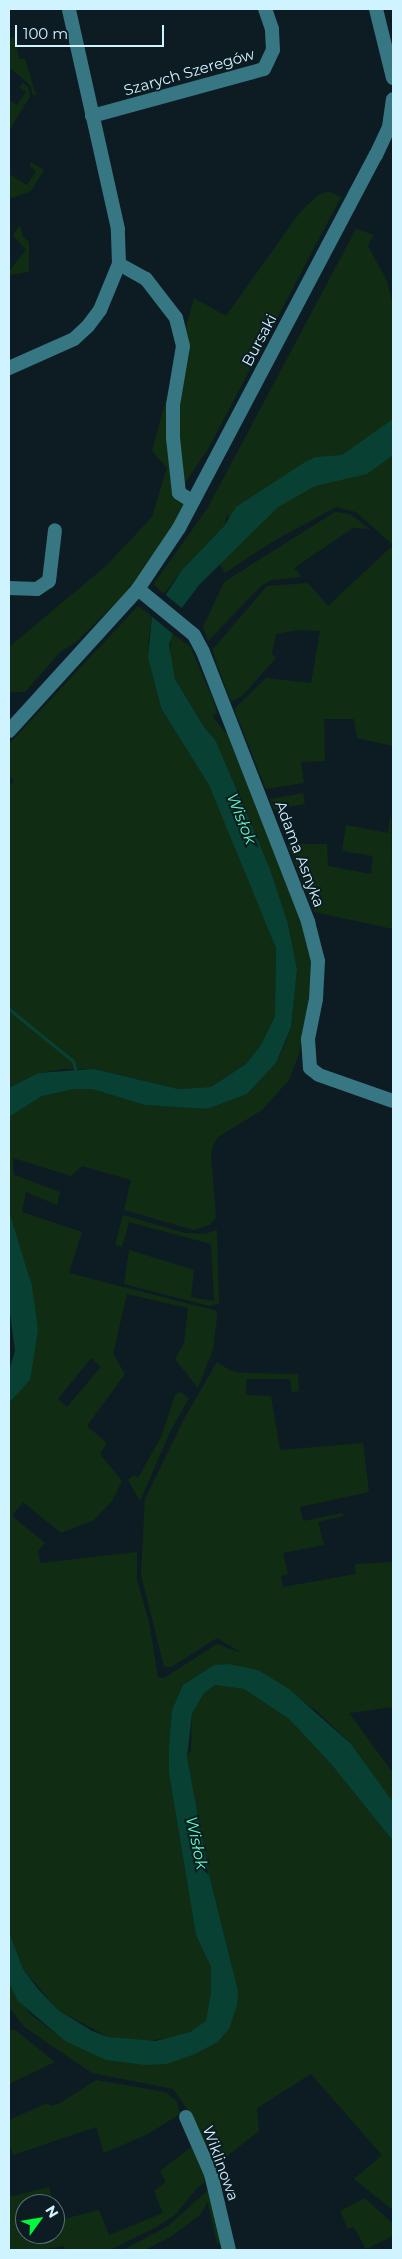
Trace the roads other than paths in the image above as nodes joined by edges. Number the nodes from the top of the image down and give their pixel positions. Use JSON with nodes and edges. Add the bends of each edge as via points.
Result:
{"nodes":[{"id":1,"x":69,"y":9,"type":"edge"},
{"id":2,"x":264,"y":9,"type":"edge"},
{"id":3,"x":376,"y":9,"type":"edge"},
{"id":4,"x":393,"y":78,"type":"edge"},
{"id":5,"x":393,"y":99,"type":"edge"},
{"id":6,"x":92,"y":116,"type":"junction"},
{"id":7,"x":119,"y":264,"type":"junction"},
{"id":8,"x":9,"y":368,"type":"edge"},
{"id":9,"x":192,"y":501,"type":"junction"},
{"id":10,"x":55,"y":530,"type":"dead end"},
{"id":11,"x":9,"y":588,"type":"edge"},
{"id":12,"x":142,"y":592,"type":"junction"},
{"id":13,"x":9,"y":730,"type":"edge"},
{"id":14,"x":393,"y":1101,"type":"edge"},
{"id":15,"x":186,"y":2117,"type":"dead end"},
{"id":16,"x":229,"y":2250,"type":"edge"}],
"edges":[{"from":1,"to":6,"type":"street"},
{"from":2,"to":6,"type":"street","name":"Szarych Szeregów","via":[[272,29],[273,50],[264,69]]},
{"from":3,"to":4,"type":"street"},
{"from":5,"to":9,"type":"street","name":"Bursaki","via":[[389,127],[376,155]]},
{"from":6,"to":7,"type":"street","via":[[118,229]]},
{"from":7,"to":8,"type":"street","via":[[100,310],[88,326],[74,339]]},
{"from":7,"to":9,"type":"street","via":[[146,279],[176,318],[184,346],[173,405],[174,447],[179,493]]},
{"from":9,"to":12,"type":"street","name":"Bursaki"},
{"from":10,"to":11,"type":"street","via":[[49,581],[37,589]]},
{"from":12,"to":13,"type":"street","name":"Bursaki"},
{"from":12,"to":14,"type":"street","name":"Adama Asnyka","via":[[194,635],[308,922],[318,961],[316,999],[308,1039],[310,1068],[319,1075]]},
{"from":15,"to":16,"type":"street","name":"Wiklinowa","via":[[211,2174]]}]}
